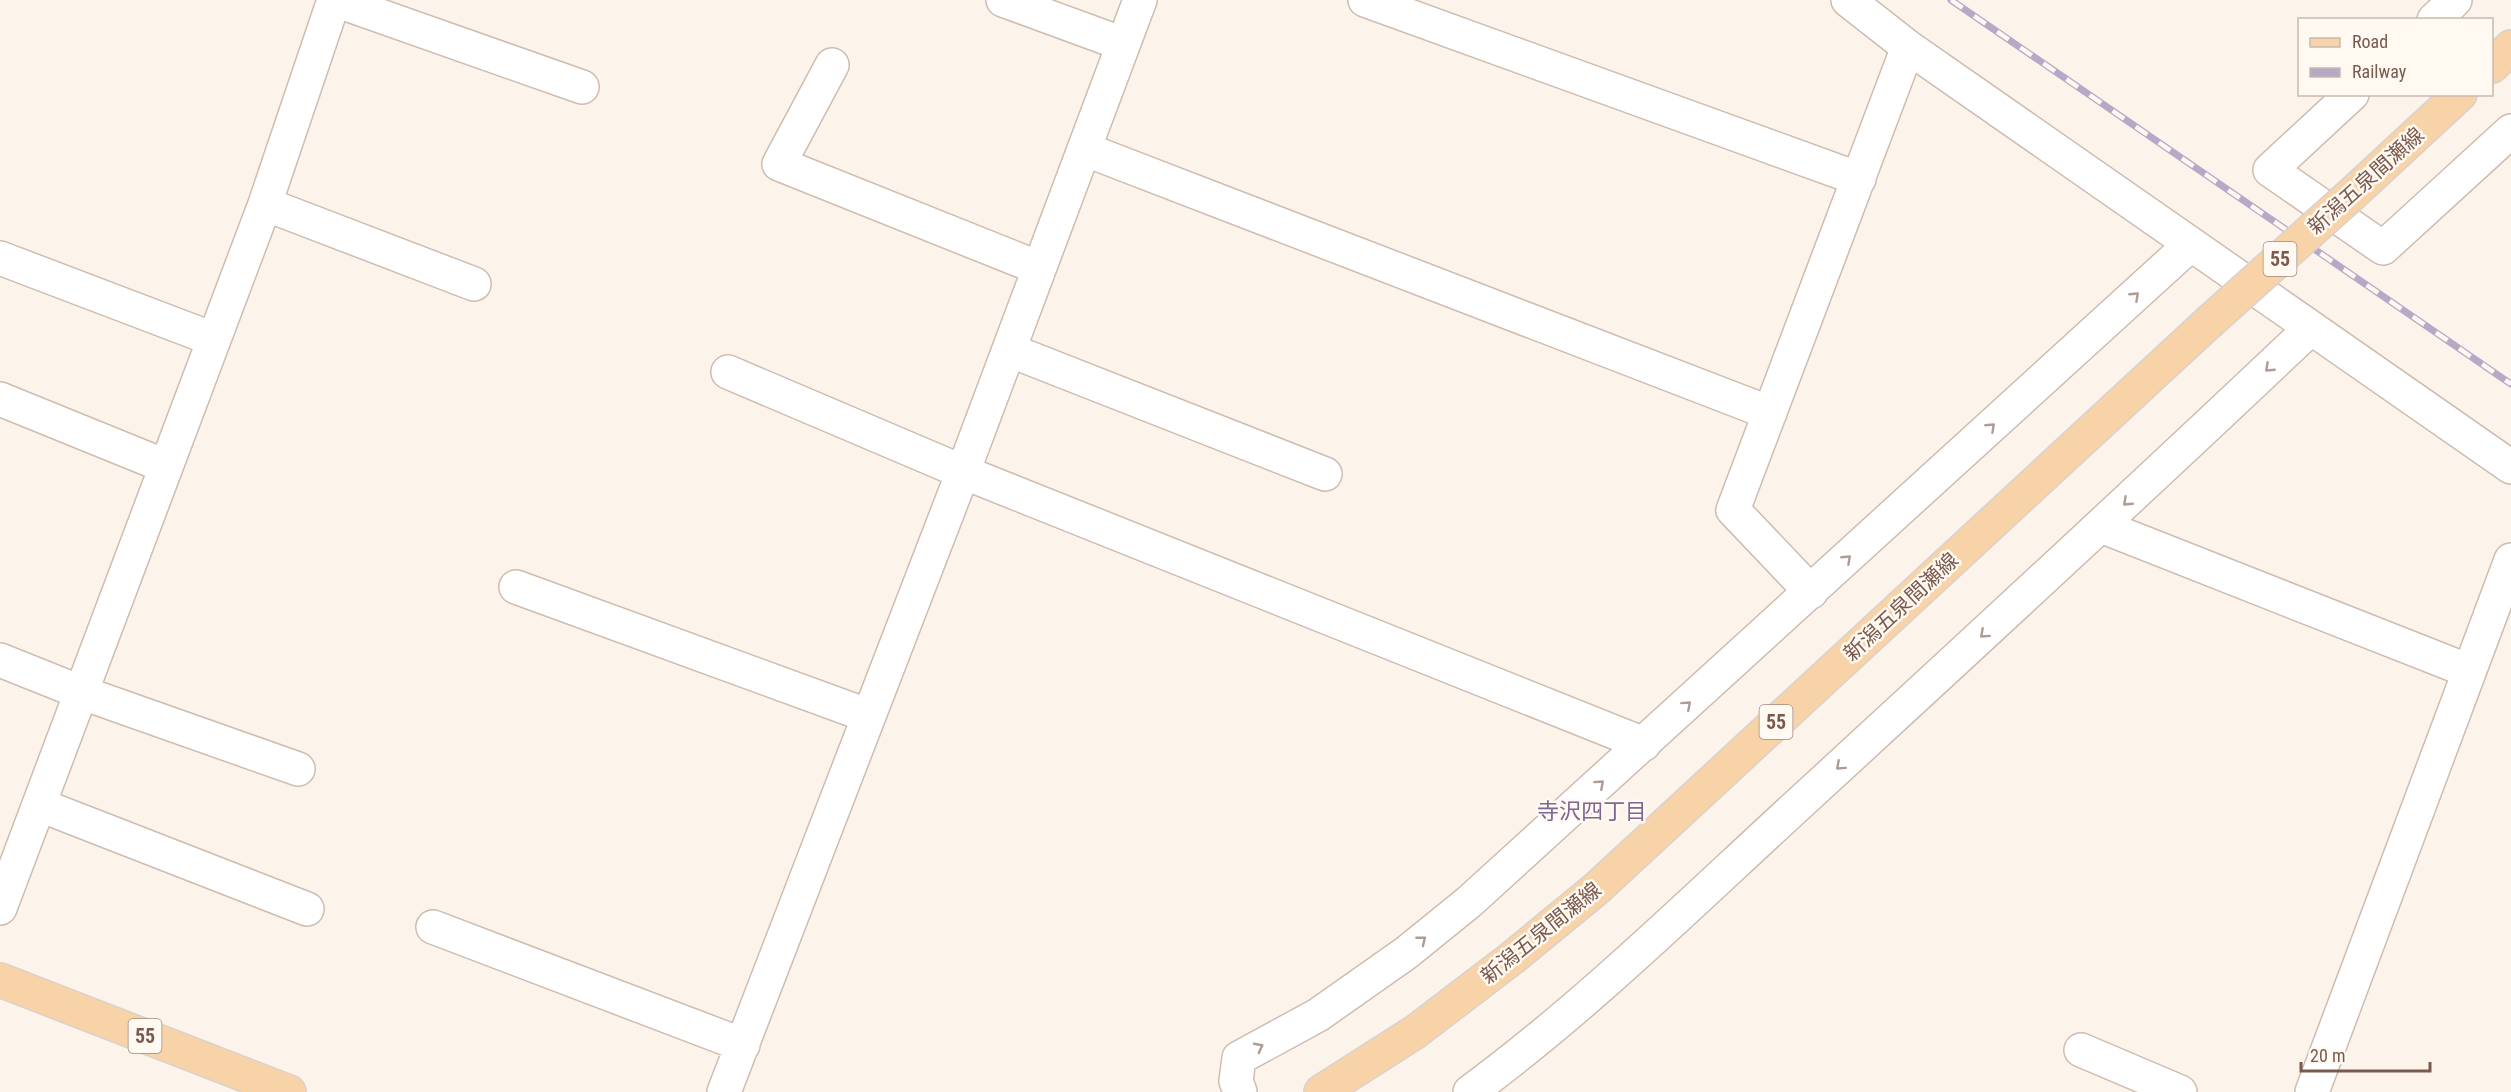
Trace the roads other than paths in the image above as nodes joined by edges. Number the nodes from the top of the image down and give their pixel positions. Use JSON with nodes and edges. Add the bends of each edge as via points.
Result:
{"nodes":[{"id":1,"x":335,"y":0,"type":"edge"},
{"id":2,"x":1003,"y":0,"type":"edge"},
{"id":3,"x":1140,"y":0,"type":"edge"},
{"id":4,"x":1365,"y":0,"type":"edge"},
{"id":5,"x":1848,"y":0,"type":"edge"},
{"id":6,"x":2455,"y":0,"type":"edge"},
{"id":7,"x":2436,"y":18,"type":"edge"},
{"id":8,"x":1124,"y":44,"type":"junction"},
{"id":9,"x":1908,"y":47,"type":"junction"},
{"id":10,"x":2511,"y":47,"type":"edge"},
{"id":11,"x":832,"y":65,"type":"dead end"},
{"id":12,"x":2493,"y":65,"type":"edge"},
{"id":13,"x":582,"y":87,"type":"dead end"},
{"id":14,"x":2350,"y":96,"type":"edge"},
{"id":15,"x":2458,"y":96,"type":"edge"},
{"id":16,"x":2511,"y":130,"type":"edge"},
{"id":17,"x":1084,"y":149,"type":"junction"},
{"id":18,"x":1859,"y":179,"type":"junction"},
{"id":19,"x":265,"y":204,"type":"junction"},
{"id":20,"x":2191,"y":244,"type":"junction"},
{"id":21,"x":0,"y":258,"type":"edge"},
{"id":22,"x":1039,"y":268,"type":"junction"},
{"id":23,"x":474,"y":284,"type":"dead end"},
{"id":24,"x":2311,"y":328,"type":"junction"},
{"id":25,"x":213,"y":339,"type":"junction"},
{"id":26,"x":1008,"y":350,"type":"junction"},
{"id":27,"x":728,"y":372,"type":"dead end"},
{"id":28,"x":0,"y":399,"type":"edge"},
{"id":29,"x":1770,"y":413,"type":"junction"},
{"id":30,"x":165,"y":466,"type":"junction"},
{"id":31,"x":2511,"y":467,"type":"edge"},
{"id":32,"x":963,"y":472,"type":"junction"},
{"id":33,"x":1325,"y":474,"type":"dead end"},
{"id":34,"x":2102,"y":526,"type":"junction"},
{"id":35,"x":2511,"y":560,"type":"edge"},
{"id":36,"x":516,"y":587,"type":"dead end"},
{"id":37,"x":1811,"y":592,"type":"junction"},
{"id":38,"x":0,"y":660,"type":"edge"},
{"id":39,"x":2469,"y":671,"type":"junction"},
{"id":40,"x":80,"y":692,"type":"junction"},
{"id":41,"x":869,"y":716,"type":"junction"},
{"id":42,"x":1644,"y":744,"type":"junction"},
{"id":43,"x":298,"y":769,"type":"dead end"},
{"id":44,"x":40,"y":805,"type":"junction"},
{"id":45,"x":0,"y":908,"type":"edge"},
{"id":46,"x":307,"y":909,"type":"dead end"},
{"id":47,"x":433,"y":927,"type":"dead end"},
{"id":48,"x":0,"y":980,"type":"edge"},
{"id":49,"x":742,"y":1045,"type":"junction"},
{"id":50,"x":2081,"y":1050,"type":"dead end"},
{"id":51,"x":289,"y":1092,"type":"edge"},
{"id":52,"x":724,"y":1092,"type":"edge"},
{"id":53,"x":1240,"y":1092,"type":"edge"},
{"id":54,"x":1321,"y":1092,"type":"edge"},
{"id":55,"x":1470,"y":1092,"type":"edge"},
{"id":56,"x":2180,"y":1092,"type":"edge"},
{"id":57,"x":2312,"y":1092,"type":"edge"}],
"edges":[{"from":1,"to":13,"type":"street"},
{"from":1,"to":19,"type":"street"},
{"from":2,"to":8,"type":"street"},
{"from":3,"to":8,"type":"street"},
{"from":4,"to":18,"type":"street"},
{"from":5,"to":9,"type":"street"},
{"from":6,"to":7,"type":"street"},
{"from":8,"to":17,"type":"street"},
{"from":9,"to":18,"type":"street"},
{"from":9,"to":20,"type":"street"},
{"from":10,"to":12,"type":"main road"},
{"from":11,"to":22,"type":"street","via":[[779,164]]},
{"from":14,"to":16,"type":"street","via":[[2270,170],[2383,248]]},
{"from":15,"to":54,"type":"main road","name":"新潟五泉間瀬線","number":"55","bridge":true,"via":[[1596,889],[1415,1032]]},
{"from":17,"to":22,"type":"street"},
{"from":17,"to":29,"type":"street"},
{"from":18,"to":29,"type":"street"},
{"from":19,"to":23,"type":"street"},
{"from":19,"to":25,"type":"street"},
{"from":20,"to":24,"type":"street"},
{"from":37,"to":20,"type":"street","one_way":true},
{"from":21,"to":25,"type":"street"},
{"from":22,"to":26,"type":"street"},
{"from":24,"to":31,"type":"street"},
{"from":24,"to":34,"type":"street","one_way":true},
{"from":25,"to":30,"type":"street"},
{"from":26,"to":32,"type":"street"},
{"from":26,"to":33,"type":"street"},
{"from":27,"to":32,"type":"street"},
{"from":28,"to":30,"type":"street"},
{"from":29,"to":37,"type":"street","via":[[1733,510]]},
{"from":30,"to":40,"type":"street"},
{"from":32,"to":41,"type":"street"},
{"from":32,"to":42,"type":"street"},
{"from":34,"to":39,"type":"street"},
{"from":34,"to":55,"type":"street","one_way":true,"via":[[1582,1001]]},
{"from":35,"to":39,"type":"street"},
{"from":36,"to":41,"type":"street"},
{"from":42,"to":37,"type":"street","one_way":true},
{"from":38,"to":40,"type":"street"},
{"from":39,"to":57,"type":"street"},
{"from":40,"to":43,"type":"street"},
{"from":40,"to":44,"type":"street"},
{"from":41,"to":49,"type":"street"},
{"from":53,"to":42,"type":"street","one_way":true,"via":[[1236,1082],[1239,1058],[1318,1015],[1406,953],[1469,902]]},
{"from":44,"to":45,"type":"street"},
{"from":44,"to":46,"type":"street"},
{"from":47,"to":49,"type":"street"},
{"from":48,"to":51,"type":"main road","number":"55"},
{"from":49,"to":52,"type":"street"},
{"from":50,"to":56,"type":"street"}]}
